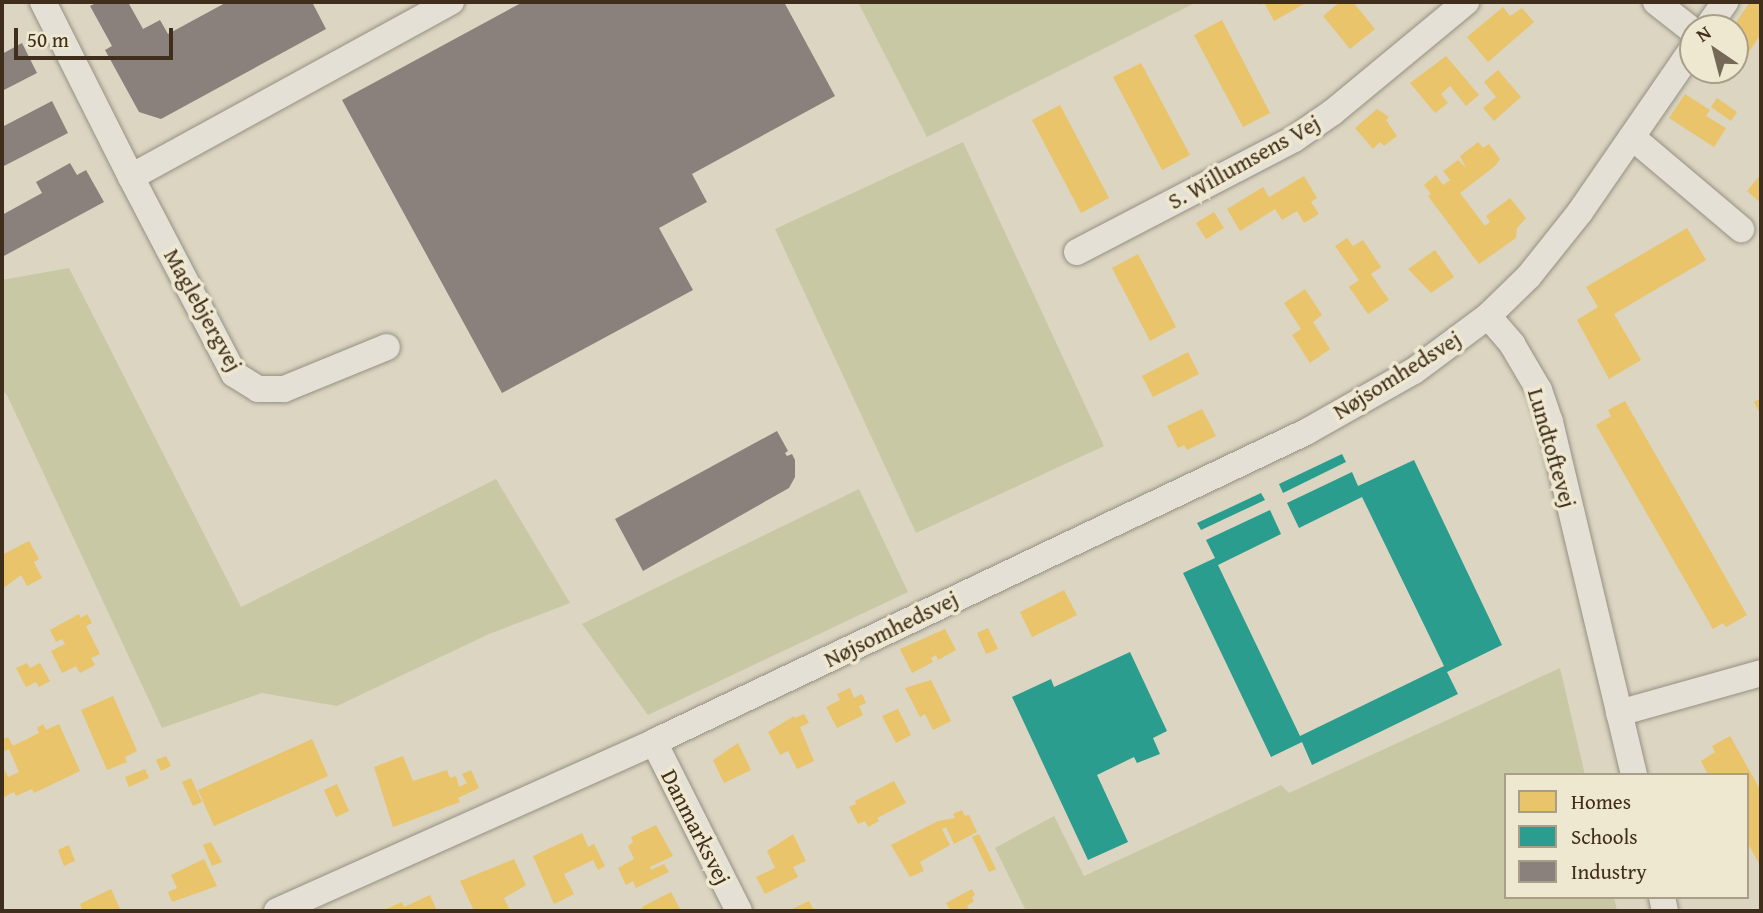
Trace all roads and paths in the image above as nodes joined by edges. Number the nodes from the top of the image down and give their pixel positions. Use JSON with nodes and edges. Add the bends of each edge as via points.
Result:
{"nodes":[{"id":1,"x":43,"y":2,"type":"edge"},
{"id":2,"x":451,"y":2,"type":"edge"},
{"id":3,"x":1466,"y":2,"type":"edge"},
{"id":4,"x":1656,"y":2,"type":"edge"},
{"id":5,"x":1679,"y":20,"type":"edge"},
{"id":6,"x":1679,"y":68,"type":"edge"},
{"id":7,"x":1632,"y":137,"type":"junction"},
{"id":8,"x":131,"y":177,"type":"junction"},
{"id":9,"x":1741,"y":229,"type":"dead end"},
{"id":10,"x":1077,"y":252,"type":"dead end"},
{"id":11,"x":1488,"y":316,"type":"junction"},
{"id":12,"x":387,"y":347,"type":"dead end"},
{"id":13,"x":1761,"y":673,"type":"edge"},
{"id":14,"x":1619,"y":713,"type":"junction"},
{"id":15,"x":654,"y":742,"type":"junction"},
{"id":16,"x":1634,"y":773,"type":"edge"},
{"id":17,"x":277,"y":911,"type":"edge"},
{"id":18,"x":739,"y":911,"type":"edge"}],
"edges":[{"from":1,"to":8,"type":"street","name":"Maglebjergvej"},
{"from":2,"to":8,"type":"street"},
{"from":3,"to":10,"type":"street","name":"S. Willumsens Vej","via":[[1294,139]]},
{"from":4,"to":5,"type":"street"},
{"from":6,"to":7,"type":"street"},
{"from":7,"to":9,"type":"street"},
{"from":7,"to":11,"type":"street","via":[[1558,241]]},
{"from":8,"to":12,"type":"street","name":"Maglebjergvej","via":[[234,374],[258,388],[284,389]]},
{"from":11,"to":14,"type":"street","name":"Lundtoftevej","via":[[1512,344],[1546,411]]},
{"from":11,"to":15,"type":"street","name":"Nøjsomhedsvej","via":[[1414,371],[1306,432]]},
{"from":13,"to":14,"type":"street"},
{"from":14,"to":16,"type":"street","name":"Lundtoftevej"},
{"from":15,"to":17,"type":"street","name":"Nøjsomhedsvej"},
{"from":15,"to":18,"type":"street","name":"Danmarksvej"}]}
